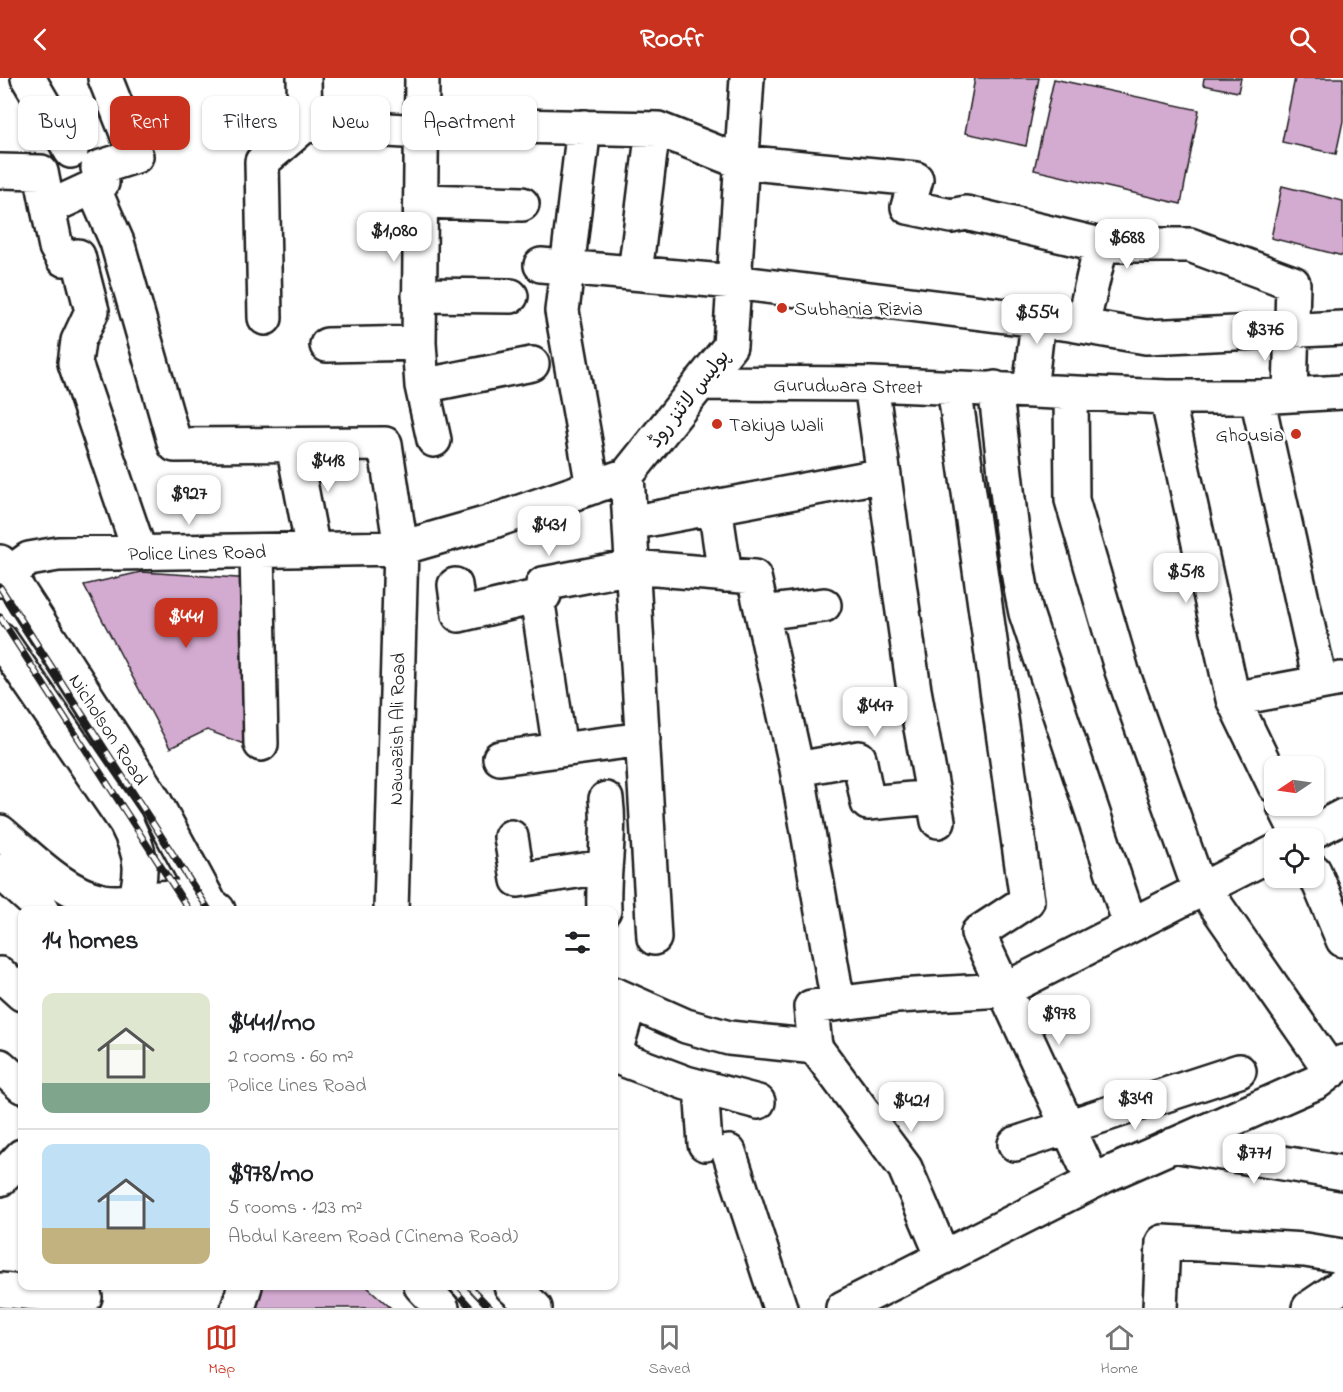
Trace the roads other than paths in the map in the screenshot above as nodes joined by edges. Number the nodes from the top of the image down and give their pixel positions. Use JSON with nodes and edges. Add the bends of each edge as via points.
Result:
{"nodes":[{"id":1,"x":28,"y":78,"type":"edge"},
{"id":2,"x":105,"y":78,"type":"edge"},
{"id":3,"x":304,"y":78,"type":"edge"},
{"id":4,"x":422,"y":78,"type":"edge"},
{"id":5,"x":747,"y":78,"type":"edge"},
{"id":6,"x":39,"y":96,"type":"edge"},
{"id":7,"x":422,"y":96,"type":"edge"},
{"id":8,"x":305,"y":125,"type":"junction"},
{"id":9,"x":402,"y":127,"type":"edge"},
{"id":10,"x":537,"y":127,"type":"edge"},
{"id":11,"x":584,"y":127,"type":"junction"},
{"id":12,"x":653,"y":129,"type":"junction"},
{"id":13,"x":422,"y":150,"type":"edge"},
{"id":14,"x":741,"y":162,"type":"junction"},
{"id":15,"x":0,"y":171,"type":"edge"},
{"id":16,"x":93,"y":187,"type":"junction"},
{"id":17,"x":421,"y":201,"type":"junction"},
{"id":18,"x":522,"y":204,"type":"dead end"},
{"id":19,"x":48,"y":208,"type":"junction"},
{"id":20,"x":1101,"y":244,"type":"junction"},
{"id":21,"x":554,"y":266,"type":"junction"},
{"id":22,"x":634,"y":273,"type":"junction"},
{"id":23,"x":734,"y":282,"type":"junction"},
{"id":24,"x":419,"y":295,"type":"junction"},
{"id":25,"x":512,"y":296,"type":"dead end"},
{"id":26,"x":265,"y":318,"type":"dead end"},
{"id":27,"x":1038,"y":320,"type":"junction"},
{"id":28,"x":1082,"y":326,"type":"junction"},
{"id":29,"x":1343,"y":327,"type":"edge"},
{"id":30,"x":1291,"y":330,"type":"junction"},
{"id":31,"x":419,"y":343,"type":"junction"},
{"id":32,"x":327,"y":345,"type":"dead end"},
{"id":33,"x":531,"y":364,"type":"dead end"},
{"id":34,"x":700,"y":383,"type":"junction"},
{"id":35,"x":871,"y":384,"type":"junction"},
{"id":36,"x":422,"y":386,"type":"junction"},
{"id":37,"x":954,"y":387,"type":"junction"},
{"id":38,"x":995,"y":388,"type":"junction"},
{"id":39,"x":1030,"y":391,"type":"junction"},
{"id":40,"x":1343,"y":392,"type":"edge"},
{"id":41,"x":1071,"y":394,"type":"junction"},
{"id":42,"x":1290,"y":395,"type":"junction"},
{"id":43,"x":1167,"y":397,"type":"junction"},
{"id":44,"x":1257,"y":397,"type":"junction"},
{"id":45,"x":434,"y":440,"type":"dead end"},
{"id":46,"x":294,"y":445,"type":"junction"},
{"id":47,"x":627,"y":475,"type":"junction"},
{"id":48,"x":884,"y":475,"type":"junction"},
{"id":49,"x":593,"y":487,"type":"junction"},
{"id":50,"x":715,"y":507,"type":"junction"},
{"id":51,"x":630,"y":523,"type":"junction"},
{"id":52,"x":401,"y":548,"type":"junction"},
{"id":53,"x":313,"y":550,"type":"junction"},
{"id":54,"x":256,"y":551,"type":"junction"},
{"id":55,"x":140,"y":553,"type":"junction"},
{"id":56,"x":632,"y":567,"type":"junction"},
{"id":57,"x":3,"y":572,"type":"edge"},
{"id":58,"x":724,"y":575,"type":"junction"},
{"id":59,"x":455,"y":585,"type":"dead end"},
{"id":60,"x":537,"y":597,"type":"junction"},
{"id":61,"x":824,"y":605,"type":"dead end"},
{"id":62,"x":762,"y":613,"type":"junction"},
{"id":63,"x":0,"y":639,"type":"edge"},
{"id":64,"x":1332,"y":680,"type":"edge"},
{"id":65,"x":1233,"y":699,"type":"junction"},
{"id":66,"x":643,"y":739,"type":"junction"},
{"id":67,"x":261,"y":744,"type":"dead end"},
{"id":68,"x":560,"y":750,"type":"junction"},
{"id":69,"x":500,"y":758,"type":"dead end"},
{"id":70,"x":1264,"y":763,"type":"edge"},
{"id":71,"x":797,"y":768,"type":"junction"},
{"id":72,"x":606,"y":799,"type":"dead end"},
{"id":73,"x":1343,"y":816,"type":"edge"},
{"id":74,"x":1320,"y":828,"type":"edge"},
{"id":75,"x":0,"y":832,"type":"edge"},
{"id":76,"x":511,"y":837,"type":"dead end"},
{"id":77,"x":1264,"y":858,"type":"edge"},
{"id":78,"x":604,"y":867,"type":"junction"},
{"id":79,"x":1,"y":874,"type":"edge"},
{"id":80,"x":1204,"y":888,"type":"junction"},
{"id":81,"x":1321,"y":888,"type":"edge"},
{"id":82,"x":38,"y":906,"type":"edge"},
{"id":83,"x":134,"y":906,"type":"edge"},
{"id":84,"x":214,"y":906,"type":"edge"},
{"id":85,"x":391,"y":906,"type":"edge"},
{"id":86,"x":604,"y":906,"type":"edge"},
{"id":87,"x":1127,"y":915,"type":"dead end"},
{"id":88,"x":618,"y":922,"type":"edge"},
{"id":89,"x":1343,"y":940,"type":"edge"},
{"id":90,"x":0,"y":974,"type":"edge"},
{"id":91,"x":18,"y":990,"type":"edge"},
{"id":92,"x":1004,"y":990,"type":"junction"},
{"id":93,"x":622,"y":998,"type":"edge"},
{"id":94,"x":838,"y":1003,"type":"junction"},
{"id":95,"x":618,"y":1027,"type":"edge"},
{"id":96,"x":815,"y":1047,"type":"junction"},
{"id":97,"x":618,"y":1057,"type":"edge"},
{"id":98,"x":1337,"y":1066,"type":"edge"},
{"id":99,"x":1239,"y":1071,"type":"dead end"},
{"id":100,"x":701,"y":1087,"type":"junction"},
{"id":101,"x":758,"y":1102,"type":"dead end"},
{"id":102,"x":1068,"y":1126,"type":"junction"},
{"id":103,"x":1015,"y":1144,"type":"dead end"},
{"id":104,"x":1173,"y":1145,"type":"junction"},
{"id":105,"x":18,"y":1160,"type":"edge"},
{"id":106,"x":1343,"y":1173,"type":"edge"},
{"id":107,"x":0,"y":1179,"type":"edge"},
{"id":108,"x":1093,"y":1181,"type":"junction"},
{"id":109,"x":943,"y":1257,"type":"junction"},
{"id":110,"x":1343,"y":1259,"type":"edge"},
{"id":111,"x":1343,"y":1285,"type":"edge"},
{"id":112,"x":0,"y":1290,"type":"edge"},
{"id":113,"x":425,"y":1290,"type":"edge"},
{"id":114,"x":515,"y":1290,"type":"edge"},
{"id":115,"x":86,"y":1297,"type":"dead end"},
{"id":116,"x":442,"y":1308,"type":"edge"},
{"id":117,"x":535,"y":1308,"type":"edge"},
{"id":118,"x":780,"y":1308,"type":"edge"},
{"id":119,"x":843,"y":1308,"type":"edge"},
{"id":120,"x":1160,"y":1308,"type":"edge"},
{"id":121,"x":1308,"y":1308,"type":"edge"}],
"edges":[{"from":1,"to":6,"type":"street"},
{"from":2,"to":16,"type":"street","via":[[136,156],[98,168],[102,183]]},
{"from":3,"to":8,"type":"street"},
{"from":4,"to":7,"type":"street"},
{"from":5,"to":14,"type":"street","name":"پولیس لائنز روڈ"},
{"from":8,"to":9,"type":"street"},
{"from":8,"to":26,"type":"street","via":[[262,162]]},
{"from":10,"to":11,"type":"street"},
{"from":11,"to":12,"type":"street"},
{"from":11,"to":21,"type":"street"},
{"from":12,"to":14,"type":"street"},
{"from":12,"to":22,"type":"street"},
{"from":13,"to":17,"type":"street"},
{"from":14,"to":20,"type":"street","via":[[916,179],[908,207],[951,216],[966,213]]},
{"from":14,"to":23,"type":"street","name":"پولیس لائنز روڈ"},
{"from":15,"to":19,"type":"street","via":[[41,172]]},
{"from":16,"to":19,"type":"street"},
{"from":16,"to":46,"type":"street","via":[[117,242],[175,445]]},
{"from":17,"to":18,"type":"street"},
{"from":17,"to":24,"type":"street"},
{"from":19,"to":55,"type":"street","via":[[56,247],[63,259],[78,256],[86,284],[92,311],[78,341],[75,363]]},
{"from":20,"to":28,"type":"street"},
{"from":20,"to":30,"type":"street","via":[[1190,245],[1293,283]]},
{"from":21,"to":22,"type":"street"},
{"from":21,"to":49,"type":"street"},
{"from":22,"to":23,"type":"street"},
{"from":23,"to":27,"type":"street"},
{"from":23,"to":34,"type":"street","name":"پولیس لائنز روڈ","via":[[730,346]]},
{"from":24,"to":25,"type":"street"},
{"from":24,"to":31,"type":"street"},
{"from":27,"to":28,"type":"street"},
{"from":27,"to":39,"type":"street"},
{"from":28,"to":30,"type":"street","via":[[1146,337]]},
{"from":29,"to":30,"type":"street"},
{"from":30,"to":42,"type":"street"},
{"from":31,"to":32,"type":"street"},
{"from":31,"to":36,"type":"street"},
{"from":33,"to":36,"type":"street"},
{"from":34,"to":35,"type":"street","name":"Gurudwara Street"},
{"from":34,"to":47,"type":"street","name":"پولیس لائنز روڈ"},
{"from":35,"to":37,"type":"street","name":"Gurudwara Street"},
{"from":35,"to":48,"type":"street"},
{"from":36,"to":45,"type":"street"},
{"from":37,"to":38,"type":"street","name":"Gurudwara Street"},
{"from":37,"to":92,"type":"street","via":[[1027,901],[978,933]]},
{"from":38,"to":39,"type":"street","name":"Gurudwara Street"},
{"from":38,"to":87,"type":"street","via":[[1016,567],[1026,613]]},
{"from":39,"to":41,"type":"street","name":"Gurudwara Street"},
{"from":40,"to":42,"type":"street"},
{"from":41,"to":43,"type":"street"},
{"from":41,"to":80,"type":"street","via":[[1072,500],[1122,671],[1194,874]]},
{"from":42,"to":44,"type":"street"},
{"from":43,"to":44,"type":"street"},
{"from":43,"to":65,"type":"street"},
{"from":44,"to":64,"type":"street"},
{"from":46,"to":52,"type":"street","name":"Nawazish Ali Road","via":[[385,444]]},
{"from":46,"to":53,"type":"street"},
{"from":47,"to":49,"type":"street"},
{"from":47,"to":51,"type":"street"},
{"from":48,"to":50,"type":"street"},
{"from":48,"to":71,"type":"street","via":[[914,690],[936,809],[868,803],[859,758]]},
{"from":49,"to":52,"type":"street"},
{"from":50,"to":51,"type":"street"},
{"from":50,"to":58,"type":"street"},
{"from":51,"to":56,"type":"street"},
{"from":52,"to":53,"type":"street","name":"Police Lines Road"},
{"from":52,"to":85,"type":"street","name":"Nawazish Ali Road"},
{"from":53,"to":54,"type":"street","name":"Police Lines Road"},
{"from":54,"to":55,"type":"street","name":"Police Lines Road"},
{"from":54,"to":67,"type":"street"},
{"from":55,"to":57,"type":"street","name":"Police Lines Road","via":[[58,554],[29,559]]},
{"from":56,"to":58,"type":"street"},
{"from":56,"to":60,"type":"street","via":[[543,584],[544,595]]},
{"from":56,"to":66,"type":"street"},
{"from":57,"to":84,"type":"street","name":"Nicholson Road","via":[[155,802]]},
{"from":58,"to":62,"type":"street","via":[[754,577]]},
{"from":59,"to":60,"type":"street","via":[[459,615]]},
{"from":60,"to":68,"type":"street"},
{"from":61,"to":62,"type":"street"},
{"from":62,"to":71,"type":"street"},
{"from":63,"to":83,"type":"street","name":"Nicholson Road","via":[[126,823],[140,853]]},
{"from":64,"to":65,"type":"street"},
{"from":65,"to":70,"type":"street"},
{"from":66,"to":68,"type":"street"},
{"from":66,"to":88,"type":"street","via":[[654,927]]},
{"from":68,"to":69,"type":"street"},
{"from":71,"to":94,"type":"street"},
{"from":72,"to":78,"type":"street"},
{"from":73,"to":74,"type":"street"},
{"from":75,"to":83,"type":"street","via":[[76,891],[101,901]]},
{"from":76,"to":78,"type":"street","via":[[518,880]]},
{"from":77,"to":80,"type":"street"},
{"from":78,"to":86,"type":"street"},
{"from":79,"to":82,"type":"street"},
{"from":80,"to":92,"type":"street"},
{"from":80,"to":98,"type":"street"},
{"from":81,"to":89,"type":"street"},
{"from":83,"to":84,"type":"street","via":[[175,897]]},
{"from":90,"to":91,"type":"street"},
{"from":92,"to":94,"type":"street"},
{"from":92,"to":102,"type":"street"},
{"from":93,"to":95,"type":"street"},
{"from":93,"to":96,"type":"street","via":[[686,1026],[729,1038]]},
{"from":94,"to":96,"type":"street","via":[[811,1007]]},
{"from":96,"to":109,"type":"street","via":[[905,1168]]},
{"from":97,"to":100,"type":"street"},
{"from":98,"to":104,"type":"street","via":[[1317,1082]]},
{"from":99,"to":102,"type":"street"},
{"from":100,"to":101,"type":"street"},
{"from":100,"to":118,"type":"street","via":[[717,1148]]},
{"from":102,"to":103,"type":"street"},
{"from":102,"to":108,"type":"street"},
{"from":104,"to":106,"type":"street"},
{"from":104,"to":108,"type":"street"},
{"from":105,"to":107,"type":"street"},
{"from":108,"to":109,"type":"street"},
{"from":109,"to":119,"type":"street"},
{"from":110,"to":120,"type":"street","via":[[1305,1250],[1163,1242]]},
{"from":111,"to":121,"type":"street"},
{"from":112,"to":115,"type":"street"},
{"from":113,"to":116,"type":"street"},
{"from":114,"to":117,"type":"street"}]}
